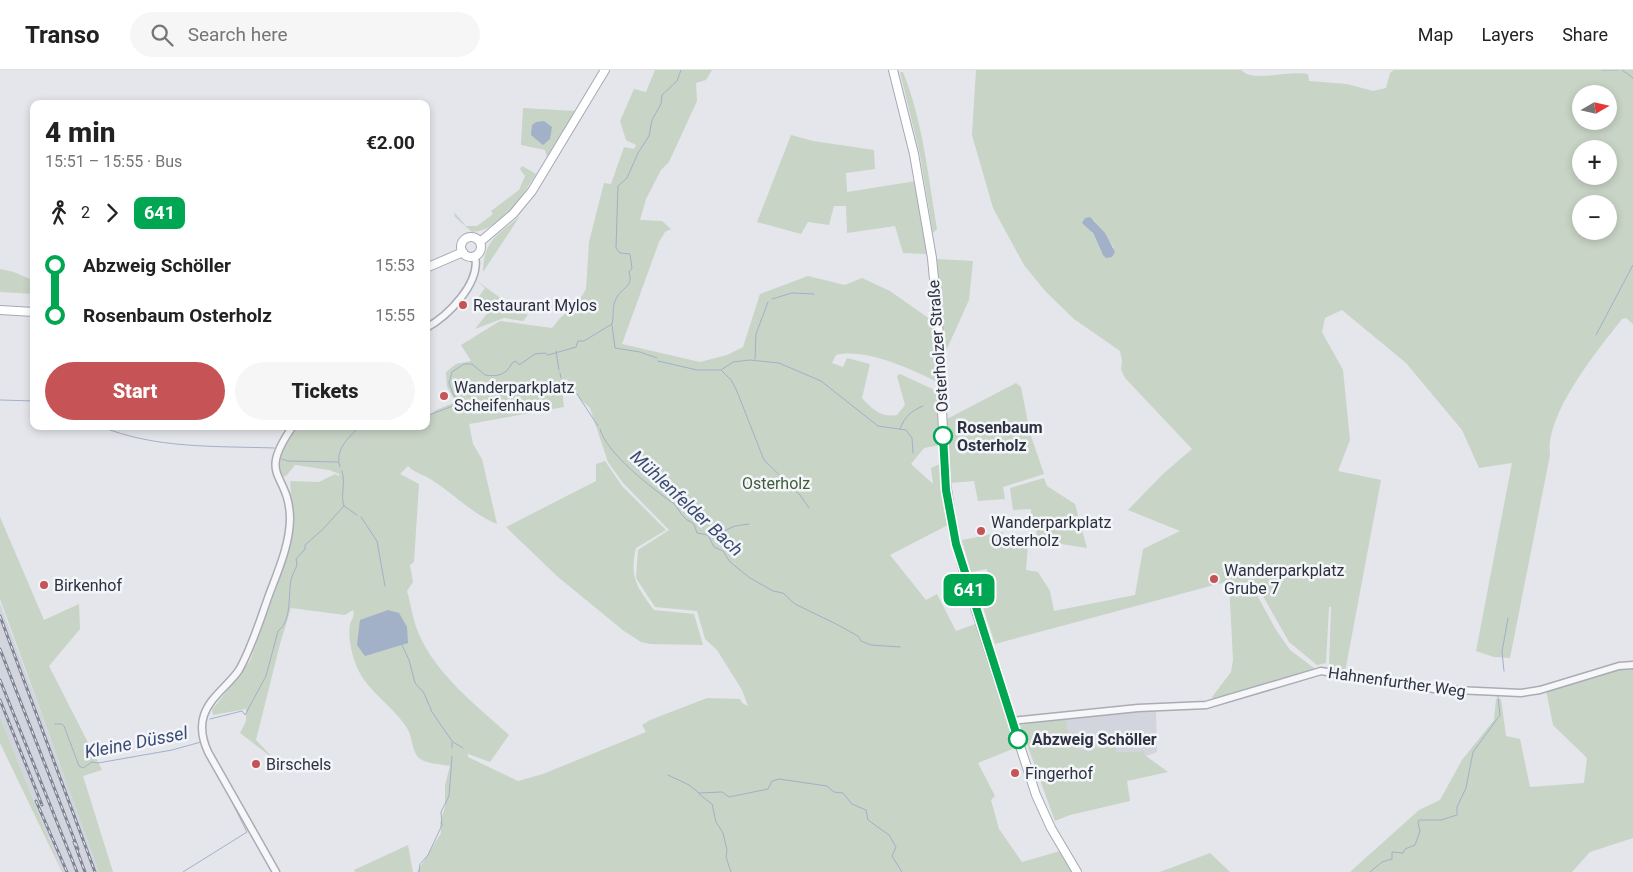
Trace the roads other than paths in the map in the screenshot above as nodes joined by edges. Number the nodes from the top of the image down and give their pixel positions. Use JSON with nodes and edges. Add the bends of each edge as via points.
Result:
{"nodes":[{"id":1,"x":605,"y":70,"type":"edge"},
{"id":2,"x":893,"y":70,"type":"edge"},
{"id":3,"x":480,"y":242,"type":"junction"},
{"id":4,"x":463,"y":252,"type":"junction"},
{"id":5,"x":475,"y":256,"type":"junction"},
{"id":6,"x":430,"y":266,"type":"edge"},
{"id":7,"x":0,"y":310,"type":"edge"},
{"id":8,"x":30,"y":312,"type":"edge"},
{"id":9,"x":430,"y":326,"type":"edge"},
{"id":10,"x":291,"y":430,"type":"edge"},
{"id":11,"x":1633,"y":665,"type":"edge"},
{"id":12,"x":1012,"y":721,"type":"junction"},
{"id":13,"x":276,"y":872,"type":"edge"},
{"id":14,"x":1077,"y":872,"type":"edge"}],
"edges":[{"from":1,"to":3,"type":"main road","via":[[523,203]]},
{"from":2,"to":12,"type":"main road","name":"Osterholzer Straße","via":[[914,154],[932,258],[945,475],[951,520],[965,577]]},
{"from":3,"to":4,"type":"main road","via":[[474,237],[466,239],[462,244]]},
{"from":3,"to":5,"type":"main road","via":[[481,250]]},
{"from":4,"to":5,"type":"main road"},
{"from":4,"to":6,"type":"main road"},
{"from":5,"to":9,"type":"street","via":[[476,272],[470,284],[442,318]]},
{"from":7,"to":8,"type":"main road"},
{"from":10,"to":13,"type":"street","via":[[275,460],[277,477],[290,513],[280,568],[242,663],[206,711],[202,723],[208,752]]},
{"from":11,"to":12,"type":"street","name":"Hahnenfurther Weg","via":[[1521,693],[1434,689],[1321,671],[1206,705],[1138,708]]},
{"from":12,"to":14,"type":"main road","name":"Osterholzer Straße","via":[[1042,811]]}]}
